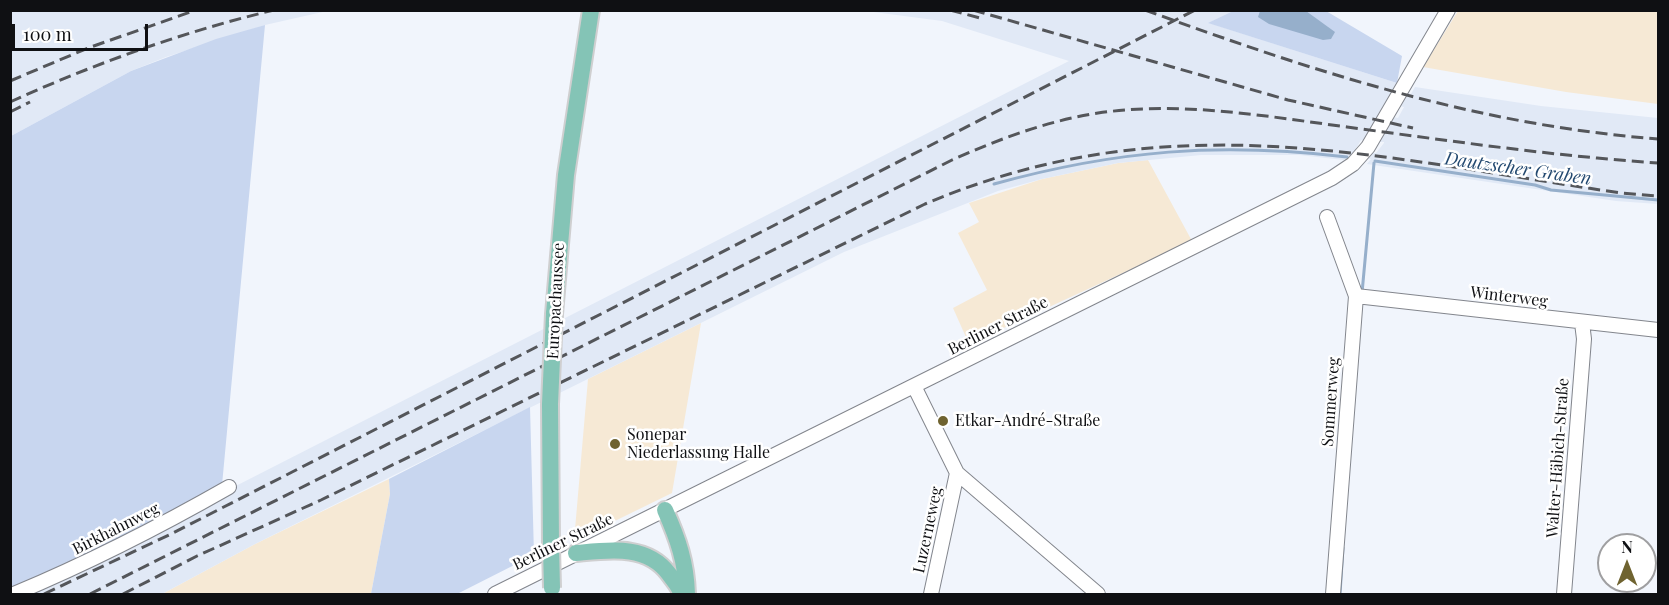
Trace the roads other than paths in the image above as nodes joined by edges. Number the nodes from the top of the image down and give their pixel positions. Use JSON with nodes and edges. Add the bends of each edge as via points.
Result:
{"nodes":[{"id":1,"x":591,"y":10,"type":"edge"},
{"id":2,"x":1448,"y":10,"type":"edge"},
{"id":3,"x":1327,"y":217,"type":"dead end"},
{"id":4,"x":1360,"y":298,"type":"junction"},
{"id":5,"x":1582,"y":323,"type":"junction"},
{"id":6,"x":1659,"y":330,"type":"edge"},
{"id":7,"x":914,"y":386,"type":"junction"},
{"id":8,"x":957,"y":473,"type":"junction"},
{"id":9,"x":229,"y":487,"type":"dead end"},
{"id":10,"x":665,"y":510,"type":"junction"},
{"id":11,"x":576,"y":554,"type":"junction"},
{"id":12,"x":552,"y":591,"type":"edge"},
{"id":13,"x":14,"y":594,"type":"edge"},
{"id":14,"x":495,"y":594,"type":"edge"},
{"id":15,"x":681,"y":594,"type":"edge"},
{"id":16,"x":687,"y":594,"type":"edge"},
{"id":17,"x":932,"y":594,"type":"edge"},
{"id":18,"x":1098,"y":594,"type":"edge"},
{"id":19,"x":1333,"y":594,"type":"edge"},
{"id":20,"x":1564,"y":594,"type":"edge"}],
"edges":[{"from":1,"to":12,"type":"main road","name":"Europachaussee","bridge":true,"via":[[566,175],[554,314],[550,404]]},
{"from":2,"to":7,"type":"street","name":"Berliner Straße","via":[[1368,147],[1353,164]]},
{"from":3,"to":4,"type":"street","name":"Sommerweg"},
{"from":4,"to":5,"type":"street","name":"Winterweg"},
{"from":4,"to":19,"type":"street","name":"Sommerweg"},
{"from":5,"to":6,"type":"street","name":"Winterweg"},
{"from":5,"to":20,"type":"street","name":"Walter-Häbich-Straße","via":[[1584,339]]},
{"from":7,"to":8,"type":"street"},
{"from":7,"to":10,"type":"street","name":"Berliner Straße"},
{"from":8,"to":17,"type":"street","name":"Luzerneweg"},
{"from":8,"to":18,"type":"street"},
{"from":9,"to":13,"type":"street","name":"Birkhahnweg","via":[[124,544]]},
{"from":10,"to":11,"type":"street","name":"Berliner Straße"},
{"from":10,"to":16,"type":"main road","via":[[683,555]]},
{"from":11,"to":14,"type":"street","name":"Berliner Straße"},
{"from":11,"to":15,"type":"main road","via":[[612,550],[647,555],[665,568]]}]}
